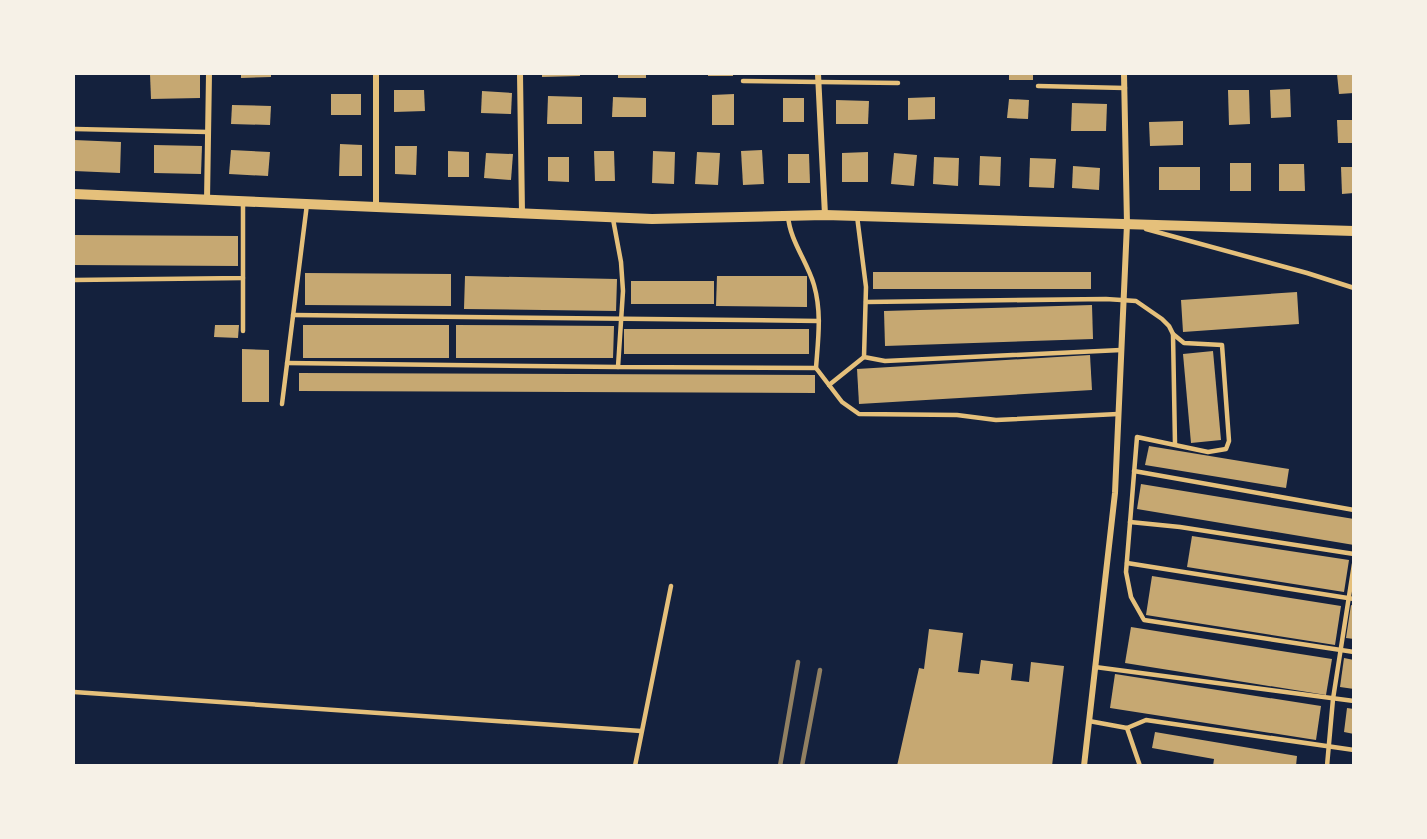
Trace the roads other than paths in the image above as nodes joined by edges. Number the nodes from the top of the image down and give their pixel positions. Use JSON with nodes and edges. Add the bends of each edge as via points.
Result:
{"nodes":[{"id":1,"x":209,"y":74,"type":"edge"},
{"id":2,"x":376,"y":74,"type":"edge"},
{"id":3,"x":520,"y":74,"type":"edge"},
{"id":4,"x":818,"y":74,"type":"edge"},
{"id":5,"x":1124,"y":74,"type":"edge"},
{"id":6,"x":743,"y":81,"type":"dead end"},
{"id":7,"x":819,"y":81,"type":"junction"},
{"id":8,"x":898,"y":83,"type":"dead end"},
{"id":9,"x":1038,"y":86,"type":"dead end"},
{"id":10,"x":1125,"y":88,"type":"junction"},
{"id":11,"x":75,"y":129,"type":"edge"},
{"id":12,"x":208,"y":132,"type":"junction"},
{"id":13,"x":74,"y":194,"type":"edge"},
{"id":14,"x":207,"y":200,"type":"junction"},
{"id":15,"x":243,"y":201,"type":"junction"},
{"id":16,"x":307,"y":204,"type":"junction"},
{"id":17,"x":376,"y":206,"type":"junction"},
{"id":18,"x":522,"y":213,"type":"junction"},
{"id":19,"x":825,"y":215,"type":"junction"},
{"id":20,"x":788,"y":216,"type":"junction"},
{"id":21,"x":857,"y":216,"type":"junction"},
{"id":22,"x":613,"y":217,"type":"junction"},
{"id":23,"x":1127,"y":224,"type":"junction"},
{"id":24,"x":1353,"y":231,"type":"edge"},
{"id":25,"x":243,"y":278,"type":"junction"},
{"id":26,"x":74,"y":280,"type":"edge"},
{"id":27,"x":1353,"y":288,"type":"edge"},
{"id":28,"x":1123,"y":300,"type":"junction"},
{"id":29,"x":866,"y":302,"type":"junction"},
{"id":30,"x":293,"y":315,"type":"junction"},
{"id":31,"x":621,"y":319,"type":"junction"},
{"id":32,"x":819,"y":321,"type":"junction"},
{"id":33,"x":243,"y":332,"type":"dead end"},
{"id":34,"x":1173,"y":334,"type":"junction"},
{"id":35,"x":1121,"y":350,"type":"junction"},
{"id":36,"x":864,"y":357,"type":"junction"},
{"id":37,"x":287,"y":363,"type":"junction"},
{"id":38,"x":618,"y":367,"type":"junction"},
{"id":39,"x":816,"y":368,"type":"junction"},
{"id":40,"x":829,"y":385,"type":"junction"},
{"id":41,"x":282,"y":404,"type":"dead end"},
{"id":42,"x":1118,"y":414,"type":"junction"},
{"id":43,"x":1175,"y":444,"type":"junction"},
{"id":44,"x":1134,"y":471,"type":"junction"},
{"id":45,"x":1353,"y":510,"type":"edge"},
{"id":46,"x":1130,"y":522,"type":"junction"},
{"id":47,"x":1353,"y":554,"type":"edge"},
{"id":48,"x":1127,"y":562,"type":"junction"},
{"id":49,"x":1353,"y":564,"type":"edge"},
{"id":50,"x":671,"y":586,"type":"dead end"},
{"id":51,"x":1351,"y":598,"type":"edge"},
{"id":52,"x":1340,"y":650,"type":"junction"},
{"id":53,"x":1353,"y":652,"type":"edge"},
{"id":54,"x":1095,"y":667,"type":"junction"},
{"id":55,"x":74,"y":692,"type":"edge"},
{"id":56,"x":1333,"y":699,"type":"junction"},
{"id":57,"x":1353,"y":701,"type":"edge"},
{"id":58,"x":1089,"y":721,"type":"junction"},
{"id":59,"x":1127,"y":728,"type":"junction"},
{"id":60,"x":641,"y":731,"type":"junction"},
{"id":61,"x":1328,"y":747,"type":"junction"},
{"id":62,"x":1353,"y":750,"type":"edge"},
{"id":63,"x":635,"y":765,"type":"edge"},
{"id":64,"x":1084,"y":765,"type":"edge"},
{"id":65,"x":1140,"y":765,"type":"edge"},
{"id":66,"x":1327,"y":765,"type":"edge"}],
"edges":[{"from":1,"to":12,"type":"street"},
{"from":2,"to":17,"type":"street"},
{"from":3,"to":18,"type":"street"},
{"from":4,"to":7,"type":"street"},
{"from":5,"to":10,"type":"street"},
{"from":6,"to":7,"type":"lane"},
{"from":7,"to":8,"type":"lane"},
{"from":7,"to":19,"type":"street"},
{"from":9,"to":10,"type":"lane"},
{"from":10,"to":23,"type":"street"},
{"from":11,"to":12,"type":"lane"},
{"from":12,"to":14,"type":"street"},
{"from":13,"to":14,"type":"street"},
{"from":14,"to":15,"type":"street"},
{"from":15,"to":16,"type":"street"},
{"from":15,"to":25,"type":"lane"},
{"from":16,"to":17,"type":"street"},
{"from":16,"to":30,"type":"lane"},
{"from":17,"to":18,"type":"street"},
{"from":18,"to":22,"type":"street"},
{"from":19,"to":20,"type":"street"},
{"from":19,"to":21,"type":"street"},
{"from":20,"to":22,"type":"street"},
{"from":20,"to":32,"type":"lane","via":[[813,283]]},
{"from":21,"to":23,"type":"street"},
{"from":21,"to":29,"type":"lane"},
{"from":22,"to":31,"type":"lane","via":[[621,262]]},
{"from":23,"to":24,"type":"street"},
{"from":23,"to":27,"type":"lane"},
{"from":23,"to":28,"type":"street"},
{"from":25,"to":26,"type":"lane"},
{"from":25,"to":33,"type":"lane"},
{"from":28,"to":29,"type":"lane"},
{"from":28,"to":34,"type":"lane","via":[[1136,301],[1162,319]]},
{"from":28,"to":35,"type":"street"},
{"from":29,"to":36,"type":"lane"},
{"from":30,"to":31,"type":"lane"},
{"from":30,"to":37,"type":"lane"},
{"from":31,"to":32,"type":"lane"},
{"from":31,"to":38,"type":"lane"},
{"from":32,"to":39,"type":"lane"},
{"from":34,"to":43,"type":"lane"},
{"from":34,"to":43,"type":"lane","via":[[1184,343],[1222,345],[1229,441],[1226,449],[1208,452]]},
{"from":35,"to":36,"type":"lane","via":[[885,361]]},
{"from":35,"to":42,"type":"street"},
{"from":36,"to":40,"type":"lane"},
{"from":37,"to":38,"type":"lane"},
{"from":37,"to":41,"type":"lane"},
{"from":38,"to":39,"type":"lane"},
{"from":39,"to":40,"type":"lane"},
{"from":40,"to":42,"type":"lane","via":[[842,402],[859,414],[996,420]]},
{"from":42,"to":54,"type":"street","via":[[1115,493]]},
{"from":43,"to":44,"type":"lane","via":[[1137,437]]},
{"from":44,"to":45,"type":"lane"},
{"from":44,"to":46,"type":"lane"},
{"from":46,"to":47,"type":"lane"},
{"from":46,"to":48,"type":"lane"},
{"from":48,"to":51,"type":"lane"},
{"from":48,"to":52,"type":"lane","via":[[1131,597],[1144,620]]},
{"from":49,"to":51,"type":"lane"},
{"from":50,"to":60,"type":"lane"},
{"from":51,"to":52,"type":"lane"},
{"from":52,"to":53,"type":"lane"},
{"from":52,"to":56,"type":"lane"},
{"from":54,"to":56,"type":"lane"},
{"from":54,"to":58,"type":"street"},
{"from":55,"to":60,"type":"lane"},
{"from":56,"to":57,"type":"lane"},
{"from":56,"to":61,"type":"lane"},
{"from":58,"to":59,"type":"lane"},
{"from":58,"to":64,"type":"street"},
{"from":59,"to":61,"type":"lane","via":[[1146,720]]},
{"from":59,"to":65,"type":"lane"},
{"from":60,"to":63,"type":"lane"},
{"from":61,"to":62,"type":"lane"},
{"from":61,"to":66,"type":"lane"}]}
